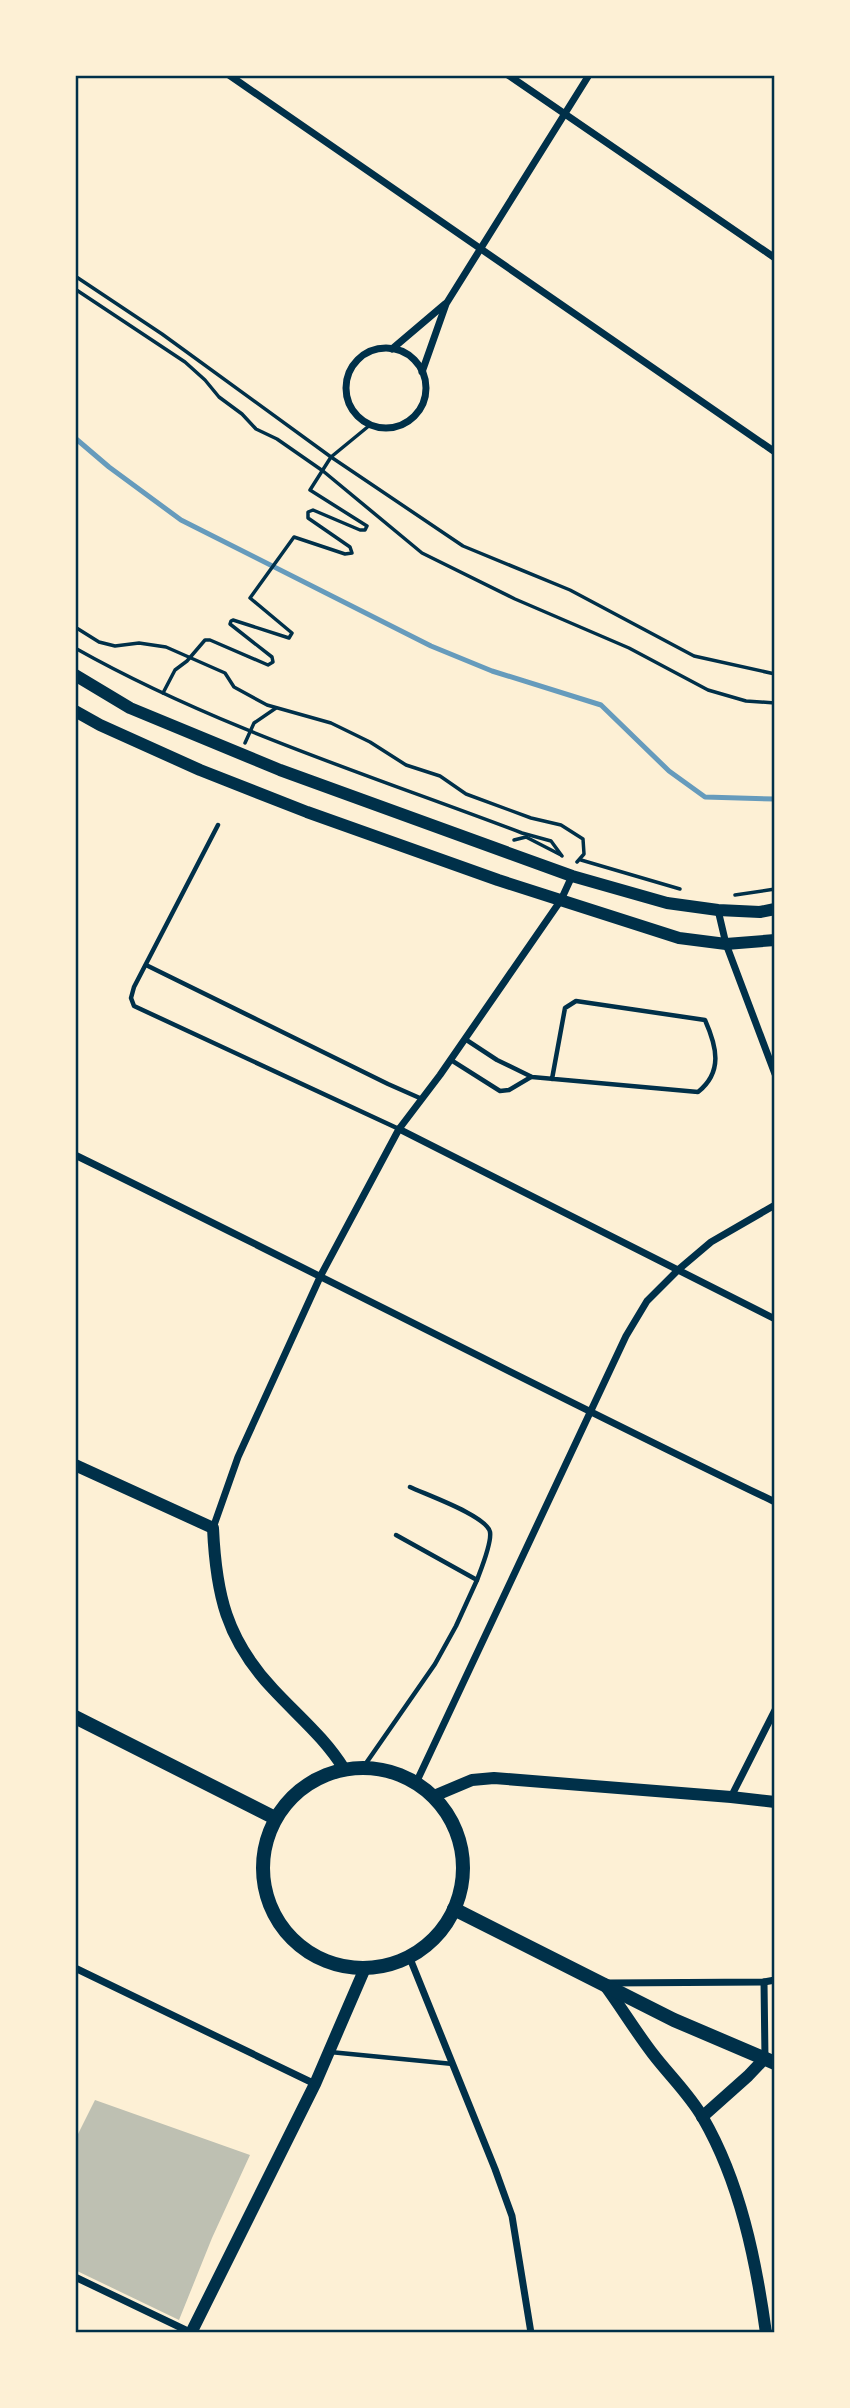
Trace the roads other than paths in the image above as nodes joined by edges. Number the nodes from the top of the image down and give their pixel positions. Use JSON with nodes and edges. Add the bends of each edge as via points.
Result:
{"nodes":[{"id":1,"x":229,"y":75,"type":"edge"},
{"id":2,"x":508,"y":75,"type":"edge"},
{"id":3,"x":589,"y":75,"type":"edge"},
{"id":4,"x":563,"y":114,"type":"junction"},
{"id":5,"x":481,"y":249,"type":"junction"},
{"id":6,"x":775,"y":258,"type":"edge"},
{"id":7,"x":446,"y":304,"type":"junction"},
{"id":8,"x":392,"y":349,"type":"junction"},
{"id":9,"x":422,"y":372,"type":"junction"},
{"id":10,"x":775,"y":452,"type":"edge"},
{"id":11,"x":75,"y":675,"type":"edge"},
{"id":12,"x":75,"y":711,"type":"edge"},
{"id":13,"x":218,"y":825,"type":"dead end"},
{"id":14,"x":576,"y":872,"type":"junction"},
{"id":15,"x":561,"y":900,"type":"junction"},
{"id":16,"x":775,"y":909,"type":"edge"},
{"id":17,"x":718,"y":911,"type":"junction"},
{"id":18,"x":775,"y":940,"type":"edge"},
{"id":19,"x":726,"y":944,"type":"junction"},
{"id":20,"x":146,"y":965,"type":"junction"},
{"id":21,"x":465,"y":1039,"type":"junction"},
{"id":22,"x":451,"y":1060,"type":"junction"},
{"id":23,"x":775,"y":1073,"type":"edge"},
{"id":24,"x":532,"y":1077,"type":"junction"},
{"id":25,"x":552,"y":1079,"type":"junction"},
{"id":26,"x":422,"y":1099,"type":"junction"},
{"id":27,"x":399,"y":1129,"type":"junction"},
{"id":28,"x":75,"y":1155,"type":"edge"},
{"id":29,"x":775,"y":1205,"type":"edge"},
{"id":30,"x":678,"y":1270,"type":"junction"},
{"id":31,"x":321,"y":1275,"type":"junction"},
{"id":32,"x":775,"y":1319,"type":"edge"},
{"id":33,"x":590,"y":1413,"type":"junction"},
{"id":34,"x":75,"y":1465,"type":"edge"},
{"id":35,"x":410,"y":1487,"type":"dead end"},
{"id":36,"x":775,"y":1502,"type":"edge"},
{"id":37,"x":213,"y":1528,"type":"junction"},
{"id":38,"x":396,"y":1535,"type":"dead end"},
{"id":39,"x":477,"y":1580,"type":"junction"},
{"id":40,"x":775,"y":1710,"type":"edge"},
{"id":41,"x":75,"y":1717,"type":"edge"},
{"id":42,"x":344,"y":1769,"type":"junction"},
{"id":43,"x":362,"y":1769,"type":"junction"},
{"id":44,"x":416,"y":1783,"type":"junction"},
{"id":45,"x":434,"y":1796,"type":"junction"},
{"id":46,"x":732,"y":1797,"type":"junction"},
{"id":47,"x":775,"y":1802,"type":"edge"},
{"id":48,"x":275,"y":1818,"type":"junction"},
{"id":49,"x":454,"y":1909,"type":"junction"},
{"id":50,"x":409,"y":1956,"type":"junction"},
{"id":51,"x":75,"y":1968,"type":"edge"},
{"id":52,"x":365,"y":1968,"type":"junction"},
{"id":53,"x":775,"y":1980,"type":"edge"},
{"id":54,"x":764,"y":1982,"type":"junction"},
{"id":55,"x":604,"y":1983,"type":"junction"},
{"id":56,"x":329,"y":2052,"type":"junction"},
{"id":57,"x":770,"y":2060,"type":"edge"},
{"id":58,"x":453,"y":2064,"type":"junction"},
{"id":59,"x":315,"y":2084,"type":"junction"},
{"id":60,"x":702,"y":2117,"type":"junction"},
{"id":61,"x":75,"y":2277,"type":"edge"},
{"id":62,"x":192,"y":2333,"type":"edge"},
{"id":63,"x":531,"y":2333,"type":"edge"},
{"id":64,"x":766,"y":2333,"type":"edge"}],
"edges":[{"from":1,"to":5,"type":"street"},
{"from":2,"to":4,"type":"street"},
{"from":3,"to":4,"type":"street"},
{"from":4,"to":5,"type":"street"},
{"from":4,"to":6,"type":"street"},
{"from":5,"to":7,"type":"street"},
{"from":5,"to":10,"type":"street"},
{"from":7,"to":8,"type":"street"},
{"from":7,"to":9,"type":"street"},
{"from":8,"to":9,"type":"street","via":[[408,355]]},
{"from":8,"to":9,"type":"street","via":[[367,353],[350,371],[346,396],[358,418],[383,428],[409,421],[425,398]]},
{"from":11,"to":14,"type":"street","via":[[131,708],[240,754],[510,853]]},
{"from":12,"to":15,"type":"street","via":[[200,770],[307,812]]},
{"from":13,"to":20,"type":"lane"},
{"from":14,"to":15,"type":"street"},
{"from":14,"to":17,"type":"street","via":[[667,903]]},
{"from":15,"to":19,"type":"street","via":[[679,938]]},
{"from":15,"to":21,"type":"street"},
{"from":16,"to":17,"type":"street"},
{"from":17,"to":19,"type":"street"},
{"from":18,"to":19,"type":"street"},
{"from":19,"to":23,"type":"street"},
{"from":20,"to":26,"type":"lane"},
{"from":20,"to":27,"type":"lane","via":[[131,998],[134,1006]]},
{"from":21,"to":22,"type":"street"},
{"from":21,"to":24,"type":"lane"},
{"from":22,"to":24,"type":"lane","via":[[500,1091]]},
{"from":22,"to":26,"type":"street"},
{"from":24,"to":25,"type":"lane"},
{"from":25,"to":25,"type":"lane","via":[[698,1092],[715,1070],[713,1041],[705,1020],[576,1002],[565,1008]]},
{"from":26,"to":27,"type":"street"},
{"from":27,"to":30,"type":"street"},
{"from":27,"to":31,"type":"street"},
{"from":28,"to":31,"type":"street"},
{"from":29,"to":30,"type":"street","via":[[711,1242]]},
{"from":30,"to":32,"type":"street"},
{"from":30,"to":33,"type":"street","via":[[647,1301]]},
{"from":31,"to":33,"type":"street"},
{"from":31,"to":37,"type":"street","via":[[238,1457]]},
{"from":33,"to":36,"type":"street"},
{"from":33,"to":44,"type":"street"},
{"from":34,"to":37,"type":"street"},
{"from":35,"to":39,"type":"lane","via":[[480,1519],[490,1529]]},
{"from":37,"to":42,"type":"street","via":[[215,1569],[233,1634],[250,1662],[328,1745]]},
{"from":38,"to":39,"type":"lane"},
{"from":39,"to":43,"type":"lane","via":[[435,1664]]},
{"from":40,"to":46,"type":"street"},
{"from":41,"to":48,"type":"main road"},
{"from":42,"to":43,"type":"main road"},
{"from":42,"to":48,"type":"main road","via":[[314,1779],[290,1798]]},
{"from":43,"to":44,"type":"main road"},
{"from":44,"to":45,"type":"main road"},
{"from":45,"to":46,"type":"street","via":[[472,1780],[494,1778]]},
{"from":45,"to":49,"type":"main road","via":[[450,1818],[461,1846],[463,1875]]},
{"from":46,"to":47,"type":"street"},
{"from":48,"to":52,"type":"main road","via":[[262,1857],[262,1881],[278,1923],[301,1948],[331,1963]]},
{"from":49,"to":50,"type":"main road","via":[[429,1943]]},
{"from":49,"to":55,"type":"main road"},
{"from":50,"to":52,"type":"main road"},
{"from":50,"to":58,"type":"street"},
{"from":51,"to":59,"type":"street"},
{"from":52,"to":56,"type":"street"},
{"from":53,"to":54,"type":"street"},
{"from":54,"to":55,"type":"street"},
{"from":54,"to":57,"type":"street","via":[[763,2018]]},
{"from":55,"to":57,"type":"main road","via":[[674,2020]]},
{"from":55,"to":60,"type":"street"},
{"from":56,"to":58,"type":"lane"},
{"from":56,"to":59,"type":"street"},
{"from":57,"to":60,"type":"street"},
{"from":58,"to":63,"type":"street","via":[[512,2216]]},
{"from":59,"to":62,"type":"street"},
{"from":60,"to":64,"type":"street","via":[[730,2178],[748,2234]]},
{"from":61,"to":62,"type":"street"}]}
